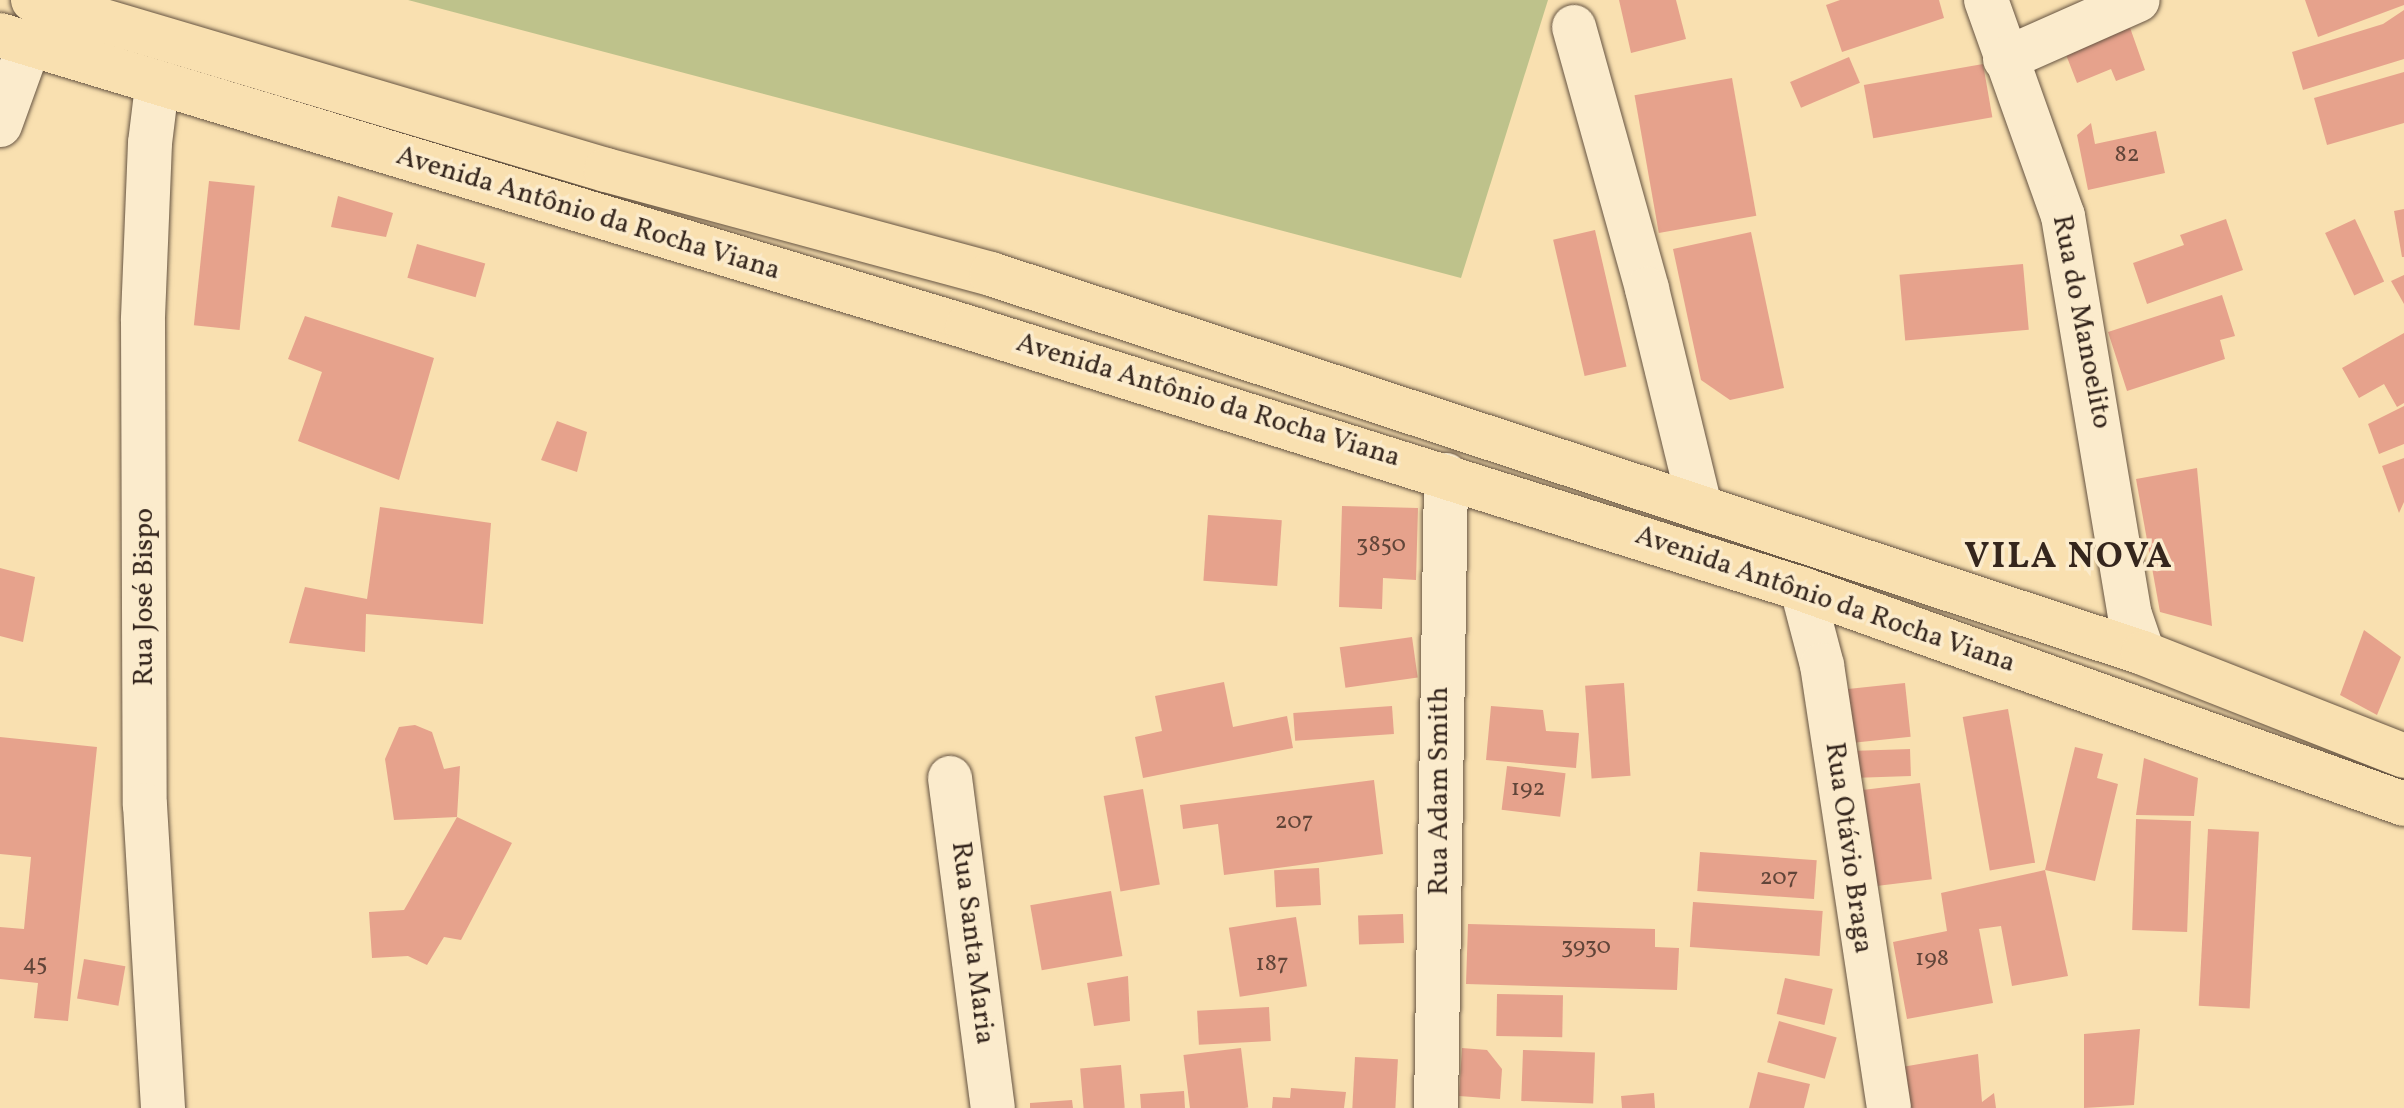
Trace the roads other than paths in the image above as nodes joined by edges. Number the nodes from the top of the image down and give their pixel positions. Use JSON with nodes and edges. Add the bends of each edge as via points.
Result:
{"nodes":[{"id":1,"x":33,"y":0,"type":"edge"},
{"id":2,"x":1986,"y":0,"type":"edge"},
{"id":3,"x":2138,"y":0,"type":"edge"},
{"id":4,"x":1574,"y":27,"type":"dead end"},
{"id":5,"x":14,"y":40,"type":"edge"},
{"id":6,"x":2005,"y":59,"type":"junction"},
{"id":7,"x":157,"y":86,"type":"junction"},
{"id":8,"x":0,"y":125,"type":"edge"},
{"id":9,"x":1446,"y":475,"type":"junction"},
{"id":10,"x":1699,"y":503,"type":"junction"},
{"id":11,"x":1802,"y":589,"type":"junction"},
{"id":12,"x":2143,"y":653,"type":"junction"},
{"id":13,"x":2404,"y":756,"type":"edge"},
{"id":14,"x":950,"y":778,"type":"dead end"},
{"id":15,"x":2404,"y":804,"type":"edge"},
{"id":16,"x":163,"y":1108,"type":"edge"},
{"id":17,"x":993,"y":1108,"type":"edge"},
{"id":18,"x":1436,"y":1108,"type":"edge"},
{"id":19,"x":1889,"y":1108,"type":"edge"}],
"edges":[{"from":1,"to":10,"type":"main road","name":"Avenida Antônio da Rocha Viana","via":[[606,170],[991,274]]},
{"from":2,"to":6,"type":"street","name":"Rua do Manoelito"},
{"from":3,"to":6,"type":"street"},
{"from":4,"to":10,"type":"street","via":[[1647,289]]},
{"from":5,"to":7,"type":"main road","name":"Avenida Antônio da Rocha Viana"},
{"from":5,"to":8,"type":"street"},
{"from":6,"to":12,"type":"street","name":"Rua do Manoelito","via":[[2063,216],[2130,615]]},
{"from":7,"to":9,"type":"main road","name":"Avenida Antônio da Rocha Viana"},
{"from":7,"to":16,"type":"street","name":"Rua José Bispo","via":[[143,321],[145,805]]},
{"from":9,"to":11,"type":"main road","name":"Avenida Antônio da Rocha Viana"},
{"from":9,"to":18,"type":"street","name":"Rua Adam Smith"},
{"from":10,"to":12,"type":"main road","name":"Avenida Antônio da Rocha Viana"},
{"from":11,"to":15,"type":"main road","name":"Avenida Antônio da Rocha Viana"},
{"from":11,"to":19,"type":"street","name":"Rua Otávio Braga","via":[[1822,665]]},
{"from":12,"to":13,"type":"main road","name":"Avenida Antônio da Rocha Viana"},
{"from":14,"to":17,"type":"street","name":"Rua Santa Maria"}]}
